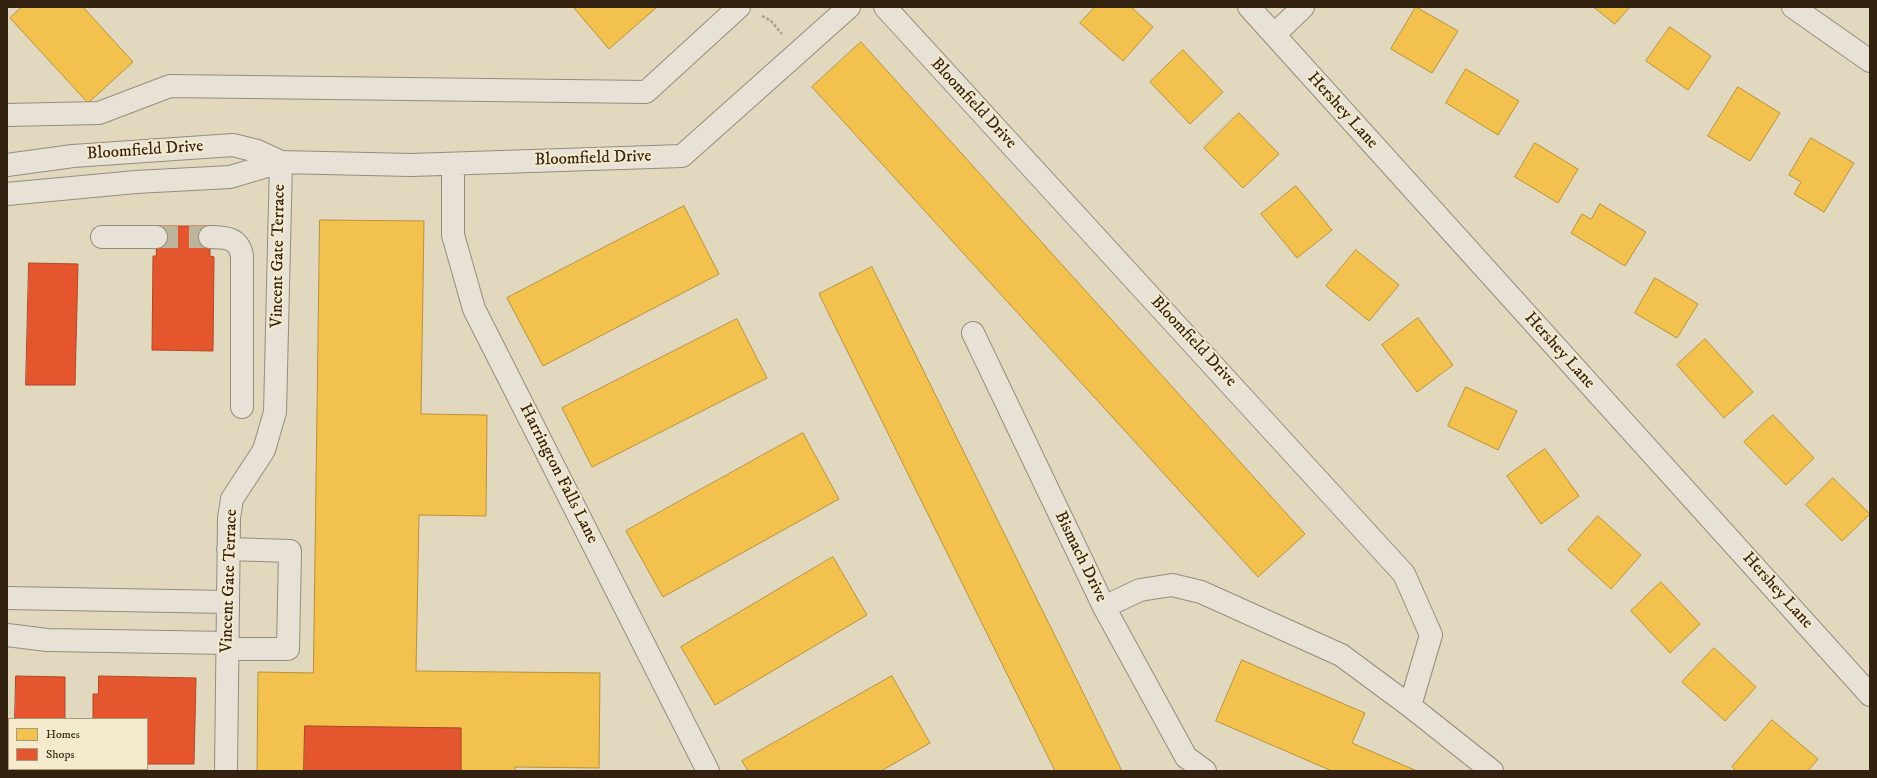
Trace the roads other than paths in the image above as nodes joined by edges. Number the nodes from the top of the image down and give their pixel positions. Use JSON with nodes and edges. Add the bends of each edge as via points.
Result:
{"nodes":[{"id":1,"x":849,"y":7,"type":"edge"},
{"id":2,"x":885,"y":7,"type":"edge"},
{"id":3,"x":1249,"y":7,"type":"edge"},
{"id":4,"x":1303,"y":7,"type":"edge"},
{"id":5,"x":1793,"y":7,"type":"edge"},
{"id":6,"x":748,"y":10,"type":"edge"},
{"id":7,"x":1275,"y":34,"type":"junction"},
{"id":8,"x":1870,"y":61,"type":"edge"},
{"id":9,"x":7,"y":115,"type":"edge"},
{"id":10,"x":281,"y":162,"type":"junction"},
{"id":11,"x":453,"y":164,"type":"junction"},
{"id":12,"x":7,"y":165,"type":"edge"},
{"id":13,"x":7,"y":194,"type":"edge"},
{"id":14,"x":102,"y":237,"type":"dead end"},
{"id":15,"x":156,"y":237,"type":"tunnel mouth"},
{"id":16,"x":210,"y":237,"type":"tunnel mouth"},
{"id":17,"x":973,"y":333,"type":"dead end"},
{"id":18,"x":242,"y":407,"type":"dead end"},
{"id":19,"x":228,"y":549,"type":"junction"},
{"id":20,"x":7,"y":598,"type":"edge"},
{"id":21,"x":228,"y":602,"type":"junction"},
{"id":22,"x":1104,"y":607,"type":"junction"},
{"id":23,"x":7,"y":635,"type":"edge"},
{"id":24,"x":227,"y":646,"type":"junction"},
{"id":25,"x":1870,"y":695,"type":"edge"},
{"id":26,"x":1410,"y":706,"type":"junction"},
{"id":27,"x":1188,"y":764,"type":"edge"},
{"id":28,"x":226,"y":771,"type":"edge"},
{"id":29,"x":708,"y":771,"type":"edge"},
{"id":30,"x":1205,"y":771,"type":"edge"},
{"id":31,"x":1492,"y":771,"type":"edge"}],
"edges":[{"from":1,"to":11,"type":"street","name":"Bloomfield Drive","via":[[682,156]]},
{"from":2,"to":26,"type":"street","name":"Bloomfield Drive","via":[[1404,574],[1431,635]]},
{"from":3,"to":7,"type":"street","name":"Hershey Lane"},
{"from":4,"to":7,"type":"street"},
{"from":5,"to":8,"type":"street"},
{"from":6,"to":9,"type":"street","via":[[646,92],[170,86],[99,113]]},
{"from":7,"to":25,"type":"street","name":"Hershey Lane"},
{"from":10,"to":11,"type":"street","name":"Bloomfield Drive"},
{"from":10,"to":12,"type":"street","name":"Bloomfield Drive","via":[[233,145],[73,156]]},
{"from":10,"to":13,"type":"street","name":"Bloomfield Drive","via":[[230,177],[136,182]]},
{"from":10,"to":19,"type":"street","name":"Vincent Gate Terrace","via":[[275,412],[264,450],[232,499]]},
{"from":11,"to":29,"type":"street","name":"Harrington Falls Lane","via":[[453,235],[474,309]]},
{"from":14,"to":15,"type":"street"},
{"from":16,"to":18,"type":"street","via":[[234,240],[242,256]]},
{"from":17,"to":22,"type":"street","name":"Bismach Drive"},
{"from":19,"to":21,"type":"street","name":"Vincent Gate Terrace"},
{"from":19,"to":24,"type":"street","via":[[290,551],[288,649]]},
{"from":20,"to":21,"type":"street"},
{"from":21,"to":24,"type":"street","name":"Vincent Gate Terrace"},
{"from":22,"to":26,"type":"street","via":[[1140,590],[1172,584],[1201,592],[1341,655]]},
{"from":22,"to":27,"type":"street","name":"Bismach Drive"},
{"from":23,"to":24,"type":"street","via":[[47,640]]},
{"from":24,"to":28,"type":"street","name":"Vincent Gate Terrace"},
{"from":26,"to":31,"type":"street"},
{"from":27,"to":30,"type":"street","name":"Bismach Drive"}]}
